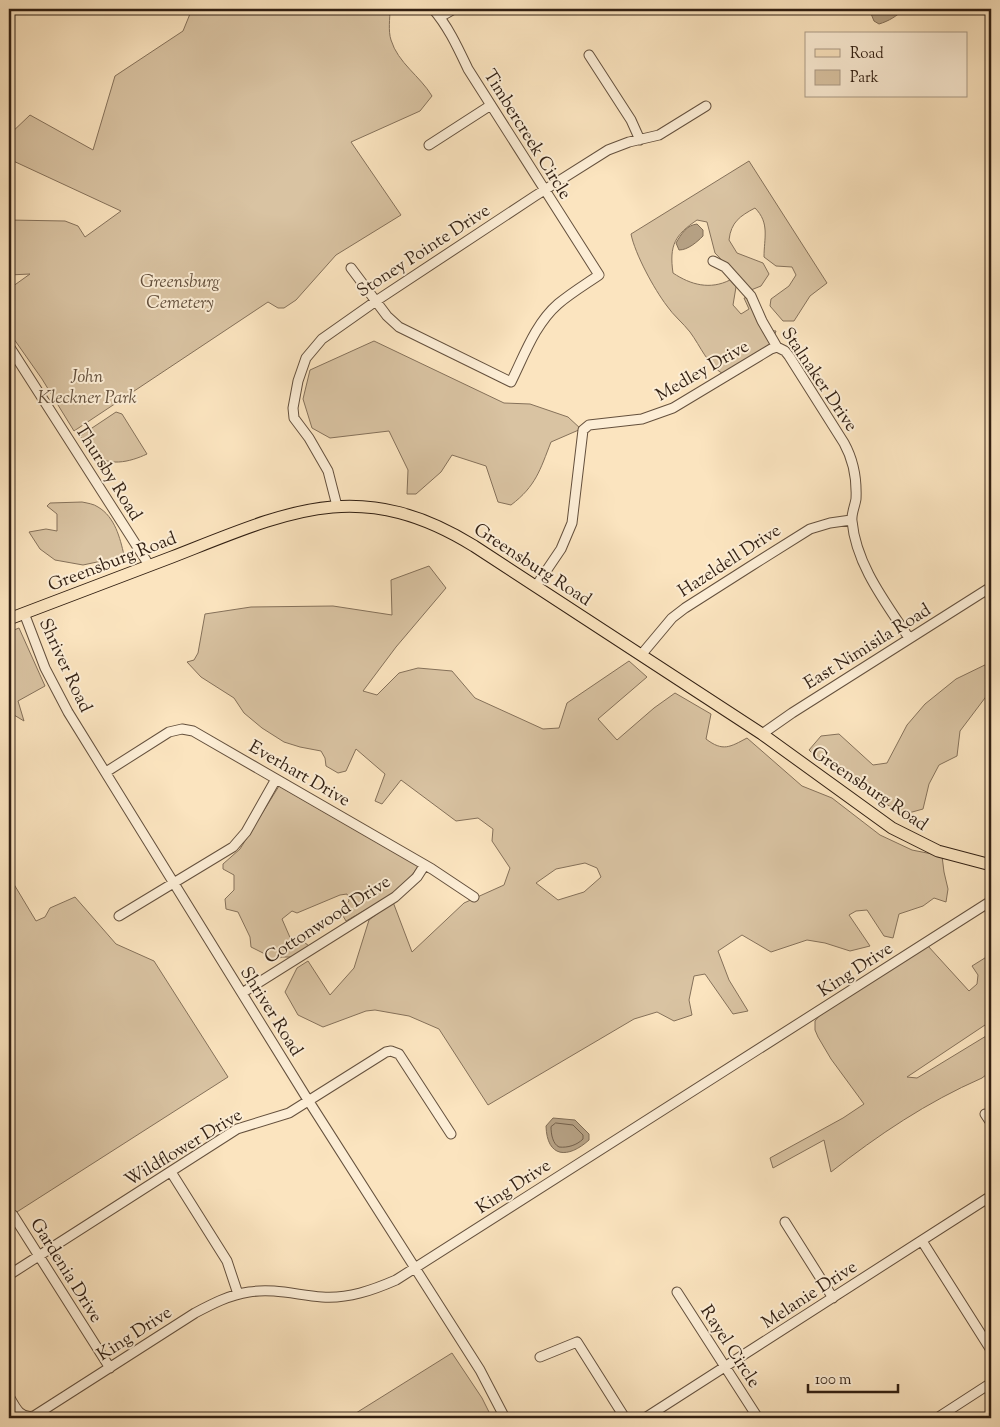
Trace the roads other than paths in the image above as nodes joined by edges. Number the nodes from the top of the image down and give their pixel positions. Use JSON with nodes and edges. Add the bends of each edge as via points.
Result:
{"nodes":[{"id":1,"x":433,"y":9,"type":"edge"},
{"id":2,"x":454,"y":9,"type":"edge"},
{"id":3,"x":440,"y":17,"type":"junction"},
{"id":4,"x":590,"y":55,"type":"dead end"},
{"id":5,"x":491,"y":105,"type":"junction"},
{"id":6,"x":706,"y":106,"type":"dead end"},
{"id":7,"x":640,"y":140,"type":"junction"},
{"id":8,"x":429,"y":145,"type":"dead end"},
{"id":9,"x":545,"y":190,"type":"junction"},
{"id":10,"x":713,"y":261,"type":"dead end"},
{"id":11,"x":351,"y":268,"type":"dead end"},
{"id":12,"x":376,"y":300,"type":"junction"},
{"id":13,"x":9,"y":346,"type":"edge"},
{"id":14,"x":777,"y":348,"type":"junction"},
{"id":15,"x":337,"y":506,"type":"junction"},
{"id":16,"x":851,"y":520,"type":"junction"},
{"id":17,"x":149,"y":565,"type":"junction"},
{"id":18,"x":536,"y":586,"type":"junction"},
{"id":19,"x":991,"y":587,"type":"edge"},
{"id":20,"x":24,"y":613,"type":"junction"},
{"id":21,"x":9,"y":619,"type":"edge"},
{"id":22,"x":909,"y":638,"type":"junction"},
{"id":23,"x":641,"y":655,"type":"junction"},
{"id":24,"x":762,"y":734,"type":"junction"},
{"id":25,"x":106,"y":772,"type":"junction"},
{"id":26,"x":276,"y":779,"type":"junction"},
{"id":27,"x":991,"y":865,"type":"edge"},
{"id":28,"x":424,"y":866,"type":"junction"},
{"id":29,"x":174,"y":883,"type":"junction"},
{"id":30,"x":474,"y":897,"type":"dead end"},
{"id":31,"x":991,"y":900,"type":"edge"},
{"id":32,"x":119,"y":916,"type":"dead end"},
{"id":33,"x":242,"y":993,"type":"junction"},
{"id":34,"x":308,"y":1100,"type":"junction"},
{"id":35,"x":985,"y":1114,"type":"dead end"},
{"id":36,"x":991,"y":1123,"type":"edge"},
{"id":37,"x":451,"y":1134,"type":"dead end"},
{"id":38,"x":171,"y":1172,"type":"junction"},
{"id":39,"x":991,"y":1196,"type":"edge"},
{"id":40,"x":13,"y":1214,"type":"dead end"},
{"id":41,"x":785,"y":1222,"type":"dead end"},
{"id":42,"x":922,"y":1241,"type":"junction"},
{"id":43,"x":39,"y":1255,"type":"junction"},
{"id":44,"x":415,"y":1268,"type":"junction"},
{"id":45,"x":9,"y":1275,"type":"edge"},
{"id":46,"x":677,"y":1292,"type":"dead end"},
{"id":47,"x":238,"y":1294,"type":"junction"},
{"id":48,"x":834,"y":1298,"type":"junction"},
{"id":49,"x":991,"y":1350,"type":"edge"},
{"id":50,"x":540,"y":1357,"type":"dead end"},
{"id":51,"x":110,"y":1368,"type":"junction"},
{"id":52,"x":726,"y":1368,"type":"junction"},
{"id":53,"x":991,"y":1383,"type":"edge"},
{"id":54,"x":9,"y":1396,"type":"edge"},
{"id":55,"x":505,"y":1418,"type":"edge"},
{"id":56,"x":625,"y":1418,"type":"edge"},
{"id":57,"x":645,"y":1418,"type":"edge"},
{"id":58,"x":758,"y":1418,"type":"edge"},
{"id":59,"x":937,"y":1418,"type":"edge"}],
"edges":[{"from":1,"to":3,"type":"street","name":"Timbercreek Circle"},
{"from":2,"to":3,"type":"street"},
{"from":3,"to":5,"type":"street","name":"Timbercreek Circle"},
{"from":4,"to":7,"type":"street"},
{"from":5,"to":8,"type":"street"},
{"from":5,"to":9,"type":"street","name":"Timbercreek Circle"},
{"from":6,"to":7,"type":"street","name":"Stoney Pointe Drive","via":[[660,135]]},
{"from":7,"to":9,"type":"street","name":"Stoney Pointe Drive","via":[[608,150]]},
{"from":9,"to":12,"type":"street","name":"Stoney Pointe Drive"},
{"from":9,"to":12,"type":"street","name":"Timbercreek Circle","via":[[599,275],[558,304],[547,316],[511,382],[400,327]]},
{"from":10,"to":14,"type":"street","name":"Stalnaker Drive","via":[[725,267],[752,296]]},
{"from":11,"to":12,"type":"street"},
{"from":12,"to":15,"type":"street","name":"Stoney Pointe Drive","via":[[322,338],[306,358],[298,381],[294,418],[328,471]]},
{"from":13,"to":17,"type":"street","name":"Thursby Road"},
{"from":14,"to":16,"type":"street","name":"Stalnaker Drive","via":[[789,356],[850,454],[856,484]]},
{"from":14,"to":18,"type":"street","name":"Medley Drive","via":[[673,408],[642,419],[594,424],[585,428],[572,523],[561,549]]},
{"from":15,"to":17,"type":"main road","name":"Greensburg Road","via":[[284,515]]},
{"from":15,"to":18,"type":"main road","name":"Greensburg Road","via":[[384,509],[427,521]]},
{"from":16,"to":22,"type":"street","name":"Stalnaker Drive","via":[[865,568]]},
{"from":16,"to":23,"type":"street","name":"Hazeldell Drive","via":[[824,524],[803,533],[726,581],[672,618]]},
{"from":17,"to":20,"type":"main road","name":"Greensburg Road"},
{"from":18,"to":23,"type":"main road","name":"Greensburg Road"},
{"from":19,"to":22,"type":"street","name":"East Nimisila Road"},
{"from":20,"to":21,"type":"main road","name":"Greensburg Road"},
{"from":20,"to":25,"type":"street","name":"Shriver Road","via":[[50,679]]},
{"from":22,"to":24,"type":"street","name":"East Nimisila Road"},
{"from":23,"to":24,"type":"main road","name":"Greensburg Road"},
{"from":24,"to":27,"type":"main road","name":"Greensburg Road","via":[[873,816],[907,837],[938,851]]},
{"from":25,"to":26,"type":"street","name":"Everhart Drive","via":[[169,732],[182,729],[197,732]]},
{"from":25,"to":29,"type":"street","name":"Shriver Road"},
{"from":26,"to":28,"type":"street","name":"Everhart Drive"},
{"from":26,"to":29,"type":"street","via":[[240,840],[228,851]]},
{"from":28,"to":30,"type":"street","name":"Everhart Drive"},
{"from":28,"to":33,"type":"street","name":"Cottonwood Drive","via":[[395,897]]},
{"from":29,"to":32,"type":"street"},
{"from":29,"to":33,"type":"street","name":"Shriver Road"},
{"from":31,"to":44,"type":"street","name":"King Drive"},
{"from":33,"to":34,"type":"street","name":"Shriver Road"},
{"from":34,"to":37,"type":"street","name":"Wildflower Drive","via":[[386,1052],[396,1052]]},
{"from":34,"to":38,"type":"street","name":"Wildflower Drive","via":[[289,1113],[237,1129]]},
{"from":34,"to":44,"type":"street","name":"Shriver Road"},
{"from":35,"to":36,"type":"street"},
{"from":38,"to":43,"type":"street","name":"Wildflower Drive"},
{"from":38,"to":47,"type":"street","via":[[227,1261]]},
{"from":39,"to":42,"type":"street","name":"Melanie Drive"},
{"from":40,"to":43,"type":"street","name":"Gardenia Drive"},
{"from":41,"to":48,"type":"street"},
{"from":42,"to":48,"type":"street","name":"Melanie Drive"},
{"from":42,"to":49,"type":"street"},
{"from":43,"to":45,"type":"street","name":"Wildflower Drive"},
{"from":43,"to":51,"type":"street","name":"Gardenia Drive"},
{"from":44,"to":47,"type":"street","name":"King Drive","via":[[381,1286],[350,1295],[320,1296],[278,1290]]},
{"from":44,"to":55,"type":"street","name":"Shriver Road","via":[[480,1370]]},
{"from":46,"to":52,"type":"street","name":"Rayel Circle"},
{"from":47,"to":51,"type":"street","name":"King Drive","via":[[195,1313]]},
{"from":48,"to":52,"type":"street","name":"Melanie Drive"},
{"from":50,"to":56,"type":"street","via":[[576,1342]]},
{"from":51,"to":54,"type":"street","name":"King Drive","via":[[37,1415],[26,1417]]},
{"from":52,"to":57,"type":"street","name":"Melanie Drive"},
{"from":52,"to":58,"type":"street","name":"Rayel Circle"},
{"from":53,"to":59,"type":"street"}]}
